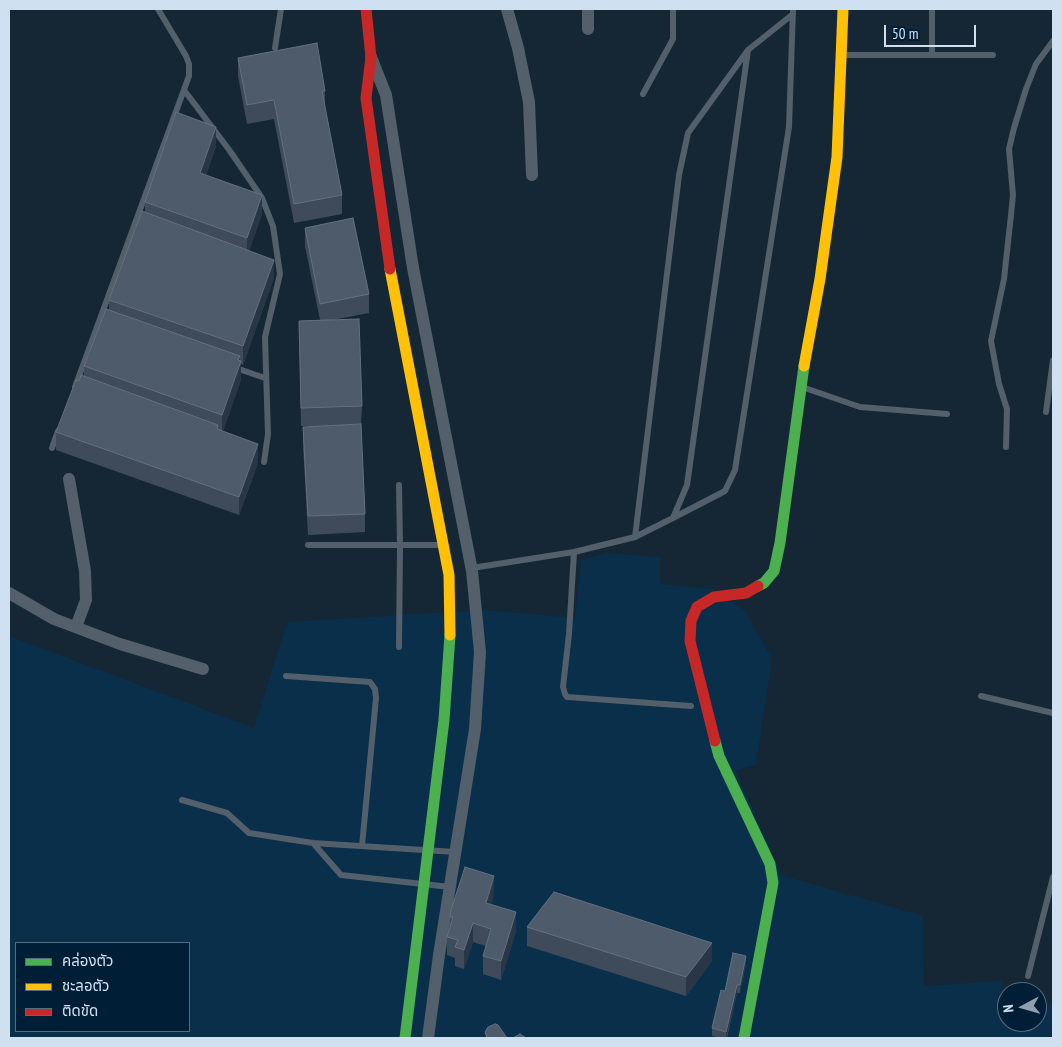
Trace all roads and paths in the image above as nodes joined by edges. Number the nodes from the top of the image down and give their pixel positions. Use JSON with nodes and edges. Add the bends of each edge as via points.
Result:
{"nodes":[{"id":1,"x":158,"y":9,"type":"edge"},
{"id":2,"x":281,"y":9,"type":"edge"},
{"id":3,"x":366,"y":9,"type":"edge"},
{"id":4,"x":507,"y":9,"type":"edge"},
{"id":5,"x":588,"y":9,"type":"edge"},
{"id":6,"x":673,"y":9,"type":"edge"},
{"id":7,"x":843,"y":9,"type":"edge"},
{"id":8,"x":932,"y":9,"type":"edge"},
{"id":9,"x":793,"y":11,"type":"edge"},
{"id":10,"x":588,"y":29,"type":"dead end"},
{"id":11,"x":1053,"y":41,"type":"edge"},
{"id":12,"x":276,"y":48,"type":"dead end"},
{"id":13,"x":748,"y":50,"type":"junction"},
{"id":14,"x":842,"y":55,"type":"junction"},
{"id":15,"x":932,"y":55,"type":"junction"},
{"id":16,"x":993,"y":55,"type":"dead end"},
{"id":17,"x":371,"y":57,"type":"junction"},
{"id":18,"x":184,"y":90,"type":"junction"},
{"id":19,"x":643,"y":94,"type":"dead end"},
{"id":20,"x":532,"y":175,"type":"dead end"},
{"id":21,"x":135,"y":222,"type":"junction"},
{"id":22,"x":144,"y":225,"type":"edge"},
{"id":23,"x":271,"y":271,"type":"edge"},
{"id":24,"x":280,"y":274,"type":"junction"},
{"id":25,"x":99,"y":320,"type":"junction"},
{"id":26,"x":108,"y":323,"type":"edge"},
{"id":27,"x":1053,"y":360,"type":"edge"},
{"id":28,"x":228,"y":365,"type":"edge"},
{"id":29,"x":265,"y":378,"type":"junction"},
{"id":30,"x":75,"y":386,"type":"junction"},
{"id":31,"x":800,"y":386,"type":"junction"},
{"id":32,"x":84,"y":389,"type":"edge"},
{"id":33,"x":72,"y":395,"type":"edge"},
{"id":34,"x":1046,"y":412,"type":"dead end"},
{"id":35,"x":947,"y":414,"type":"dead end"},
{"id":36,"x":62,"y":421,"type":"edge"},
{"id":37,"x":1006,"y":447,"type":"dead end"},
{"id":38,"x":52,"y":448,"type":"dead end"},
{"id":39,"x":256,"y":452,"type":"edge"},
{"id":40,"x":69,"y":478,"type":"dead end"},
{"id":41,"x":399,"y":485,"type":"dead end"},
{"id":42,"x":673,"y":518,"type":"junction"},
{"id":43,"x":635,"y":537,"type":"junction"},
{"id":44,"x":308,"y":545,"type":"dead end"},
{"id":45,"x":444,"y":545,"type":"junction"},
{"id":46,"x":400,"y":546,"type":"junction"},
{"id":47,"x":574,"y":552,"type":"junction"},
{"id":48,"x":472,"y":568,"type":"junction"},
{"id":49,"x":9,"y":593,"type":"edge"},
{"id":50,"x":76,"y":627,"type":"junction"},
{"id":51,"x":399,"y":647,"type":"dead end"},
{"id":52,"x":203,"y":669,"type":"dead end"},
{"id":53,"x":286,"y":676,"type":"dead end"},
{"id":54,"x":981,"y":696,"type":"dead end"},
{"id":55,"x":691,"y":706,"type":"dead end"},
{"id":56,"x":1053,"y":713,"type":"edge"},
{"id":57,"x":182,"y":800,"type":"dead end"},
{"id":58,"x":313,"y":843,"type":"junction"},
{"id":59,"x":362,"y":846,"type":"junction"},
{"id":60,"x":428,"y":850,"type":"junction"},
{"id":61,"x":455,"y":852,"type":"junction"},
{"id":62,"x":1053,"y":877,"type":"edge"},
{"id":63,"x":424,"y":884,"type":"junction"},
{"id":64,"x":450,"y":887,"type":"junction"},
{"id":65,"x":1028,"y":976,"type":"dead end"},
{"id":66,"x":405,"y":1038,"type":"edge"},
{"id":67,"x":428,"y":1038,"type":"edge"},
{"id":68,"x":744,"y":1038,"type":"edge"}],
"edges":[{"from":1,"to":18,"type":"lane","via":[[189,64]]},
{"from":2,"to":12,"type":"lane"},
{"from":3,"to":17,"type":"street"},
{"from":4,"to":20,"type":"street","via":[[529,102]]},
{"from":5,"to":10,"type":"street"},
{"from":6,"to":19,"type":"lane","via":[[673,39]]},
{"from":7,"to":14,"type":"street"},
{"from":8,"to":15,"type":"lane"},
{"from":9,"to":13,"type":"lane"},
{"from":9,"to":42,"type":"lane","via":[[788,127],[736,470],[725,491]]},
{"from":11,"to":37,"type":"lane","via":[[1036,64],[1009,149],[1012,215],[1004,279],[991,341],[1007,409]]},
{"from":13,"to":42,"type":"lane","via":[[687,485]]},
{"from":13,"to":43,"type":"lane","via":[[688,133],[678,174]]},
{"from":14,"to":15,"type":"lane"},
{"from":14,"to":31,"type":"street","via":[[837,157],[820,278]]},
{"from":15,"to":16,"type":"lane"},
{"from":17,"to":45,"type":"street","via":[[366,98],[390,272]]},
{"from":17,"to":48,"type":"street","via":[[386,95],[413,268]]},
{"from":18,"to":21,"type":"lane"},
{"from":18,"to":24,"type":"lane","via":[[262,198],[273,226]]},
{"from":21,"to":22,"type":"lane"},
{"from":21,"to":25,"type":"lane"},
{"from":23,"to":24,"type":"lane"},
{"from":24,"to":29,"type":"lane","via":[[265,337]]},
{"from":25,"to":26,"type":"lane"},
{"from":25,"to":30,"type":"lane"},
{"from":27,"to":34,"type":"lane"},
{"from":28,"to":29,"type":"lane"},
{"from":29,"to":39,"type":"lane","via":[[268,434],[264,459]]},
{"from":30,"to":32,"type":"lane"},
{"from":30,"to":33,"type":"lane"},
{"from":31,"to":35,"type":"lane","via":[[860,406]]},
{"from":31,"to":68,"type":"street","via":[[774,571],[764,583],[746,593],[714,597],[697,607],[691,621],[690,641],[719,756],[770,864],[773,883]]},
{"from":36,"to":38,"type":"lane"},
{"from":40,"to":50,"type":"street","via":[[85,571],[86,600]]},
{"from":41,"to":46,"type":"lane"},
{"from":42,"to":43,"type":"lane"},
{"from":43,"to":47,"type":"lane"},
{"from":44,"to":46,"type":"lane"},
{"from":45,"to":46,"type":"lane"},
{"from":45,"to":60,"type":"street","via":[[449,575],[450,647]]},
{"from":46,"to":51,"type":"lane"},
{"from":47,"to":48,"type":"lane"},
{"from":47,"to":55,"type":"lane","via":[[570,634],[563,686],[565,694],[568,697]]},
{"from":48,"to":61,"type":"street","via":[[480,652],[474,729]]},
{"from":49,"to":50,"type":"street","via":[[54,619]]},
{"from":50,"to":52,"type":"street"},
{"from":53,"to":59,"type":"lane","via":[[370,682],[374,689],[376,698]]},
{"from":54,"to":56,"type":"lane"},
{"from":57,"to":58,"type":"lane","via":[[227,813],[249,833]]},
{"from":58,"to":59,"type":"lane"},
{"from":58,"to":63,"type":"lane","via":[[341,875]]},
{"from":59,"to":60,"type":"lane"},
{"from":60,"to":61,"type":"lane"},
{"from":60,"to":63,"type":"street"},
{"from":61,"to":64,"type":"street"},
{"from":62,"to":65,"type":"lane"},
{"from":63,"to":64,"type":"lane"},
{"from":63,"to":66,"type":"street"},
{"from":64,"to":67,"type":"street"}]}
